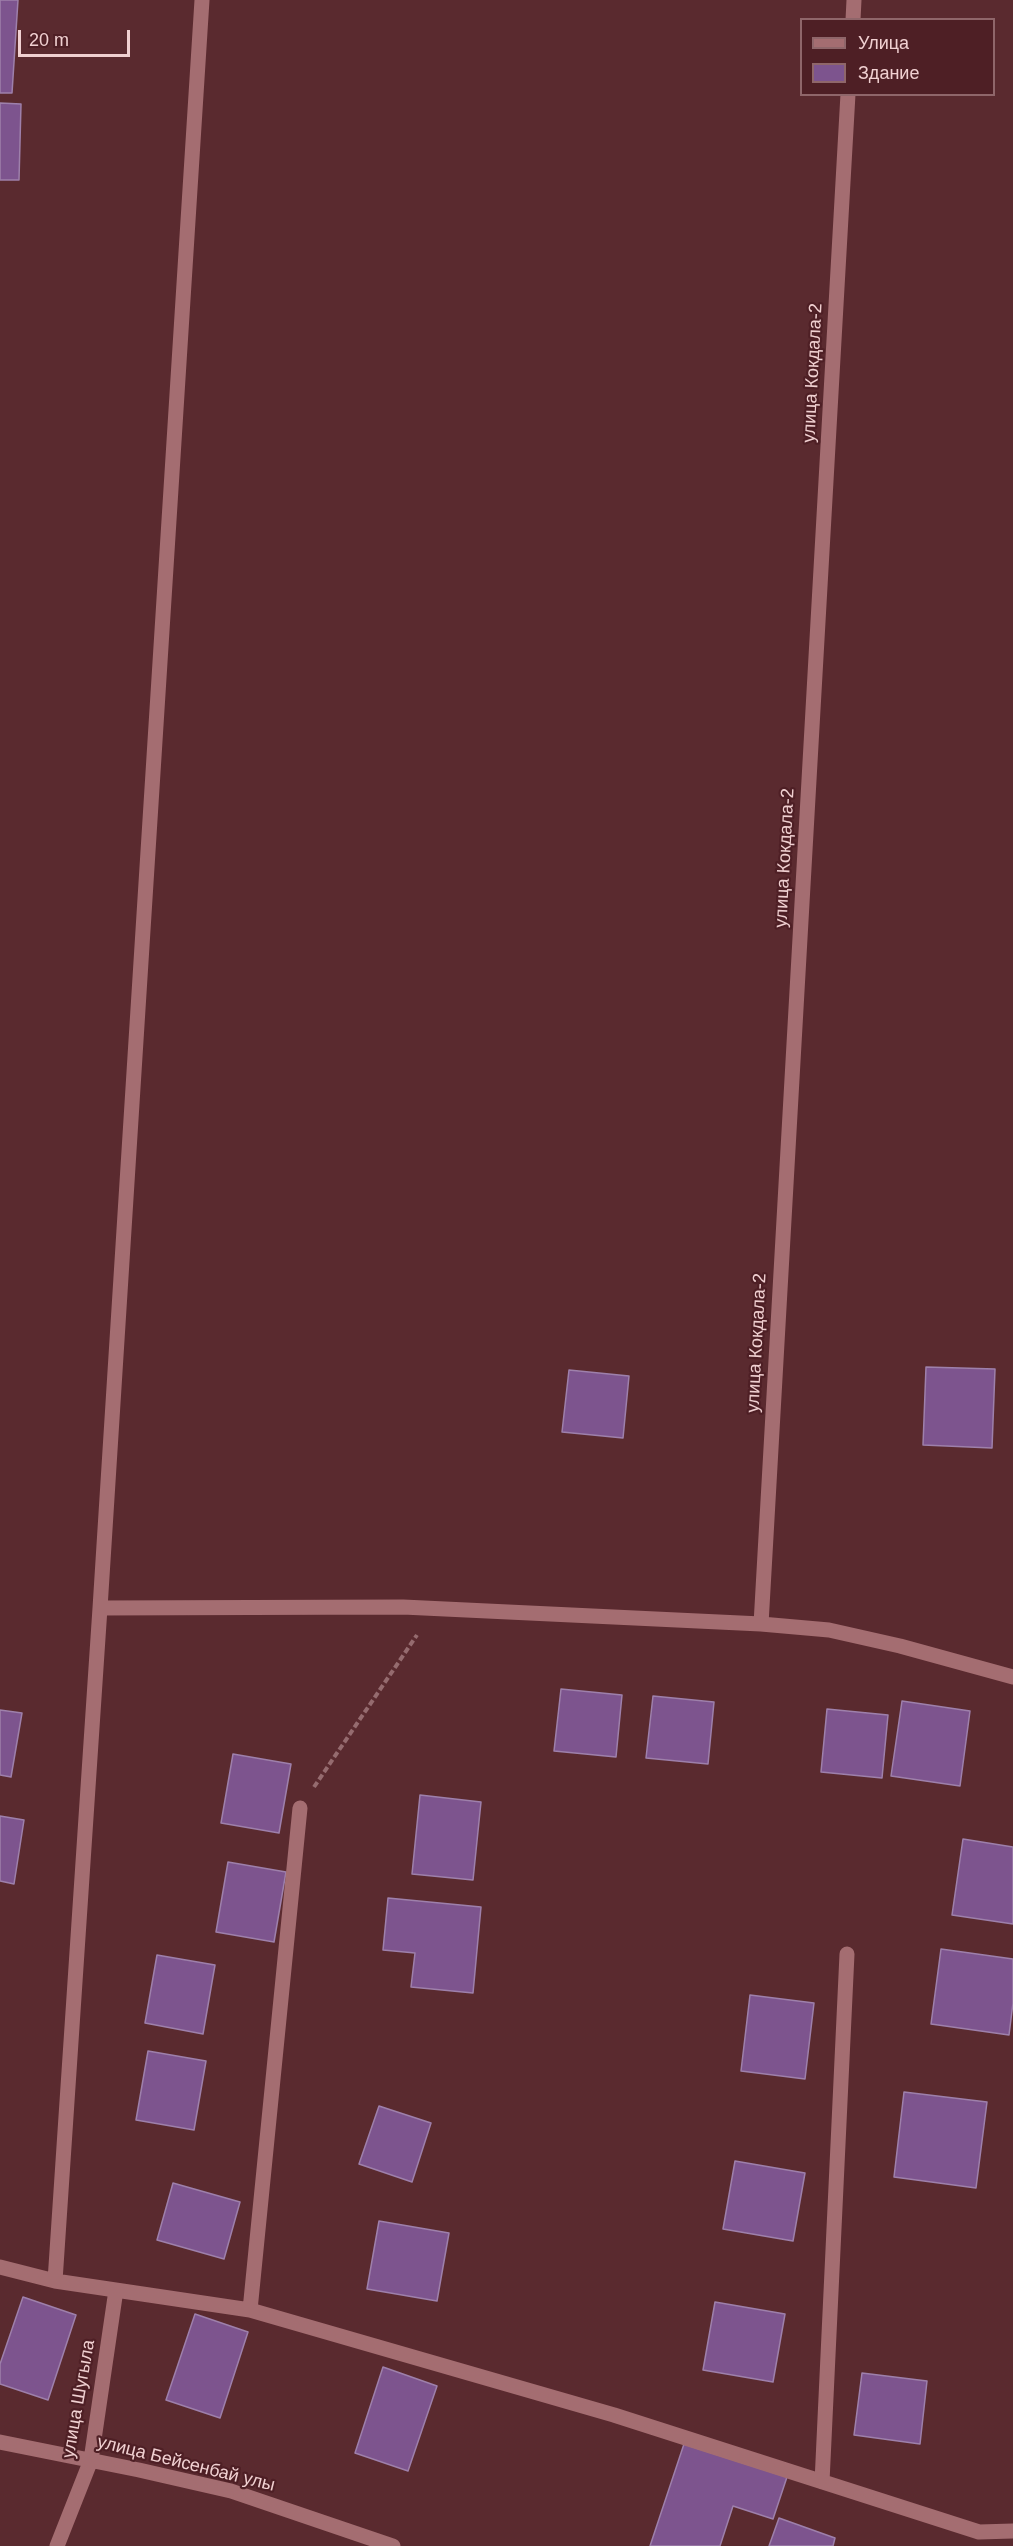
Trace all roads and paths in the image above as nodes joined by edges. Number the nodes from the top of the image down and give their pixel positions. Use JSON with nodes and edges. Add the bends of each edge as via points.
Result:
{"nodes":[{"id":1,"x":202,"y":0,"type":"edge"},
{"id":2,"x":854,"y":0,"type":"edge"},
{"id":3,"x":853,"y":18,"type":"edge"},
{"id":4,"x":848,"y":96,"type":"edge"},
{"id":5,"x":100,"y":1608,"type":"junction"},
{"id":6,"x":435,"y":1608,"type":"junction"},
{"id":7,"x":761,"y":1624,"type":"junction"},
{"id":8,"x":1013,"y":1677,"type":"edge"},
{"id":9,"x":300,"y":1808,"type":"joint"},
{"id":10,"x":847,"y":1954,"type":"dead end"},
{"id":11,"x":0,"y":2267,"type":"edge"},
{"id":12,"x":55,"y":2281,"type":"junction"},
{"id":13,"x":116,"y":2290,"type":"junction"},
{"id":14,"x":250,"y":2310,"type":"junction"},
{"id":15,"x":0,"y":2442,"type":"edge"},
{"id":16,"x":91,"y":2460,"type":"junction"},
{"id":17,"x":822,"y":2482,"type":"junction"},
{"id":18,"x":1013,"y":2531,"type":"edge"},
{"id":19,"x":977,"y":2539,"type":"edge"},
{"id":20,"x":57,"y":2546,"type":"edge"},
{"id":21,"x":393,"y":2546,"type":"edge"}],
"edges":[{"from":1,"to":5,"type":"street"},
{"from":2,"to":3,"type":"street"},
{"from":4,"to":7,"type":"street","name":"улица Кокдала-2"},
{"from":5,"to":6,"type":"street"},
{"from":5,"to":12,"type":"street"},
{"from":6,"to":7,"type":"street"},
{"from":6,"to":9,"type":"path"},
{"from":7,"to":8,"type":"street","via":[[830,1630]]},
{"from":9,"to":14,"type":"street"},
{"from":10,"to":17,"type":"street"},
{"from":11,"to":12,"type":"street"},
{"from":12,"to":13,"type":"street"},
{"from":13,"to":14,"type":"street"},
{"from":13,"to":16,"type":"street","name":"улица Шугыла"},
{"from":14,"to":17,"type":"street","via":[[614,2415]]},
{"from":15,"to":16,"type":"street","name":"улица Бейсенбай улы"},
{"from":16,"to":20,"type":"street","name":"улица Шугыла"},
{"from":16,"to":21,"type":"street","name":"улица Бейсенбай улы","via":[[231,2492]]},
{"from":17,"to":19,"type":"street"},
{"from":18,"to":19,"type":"street"}]}
